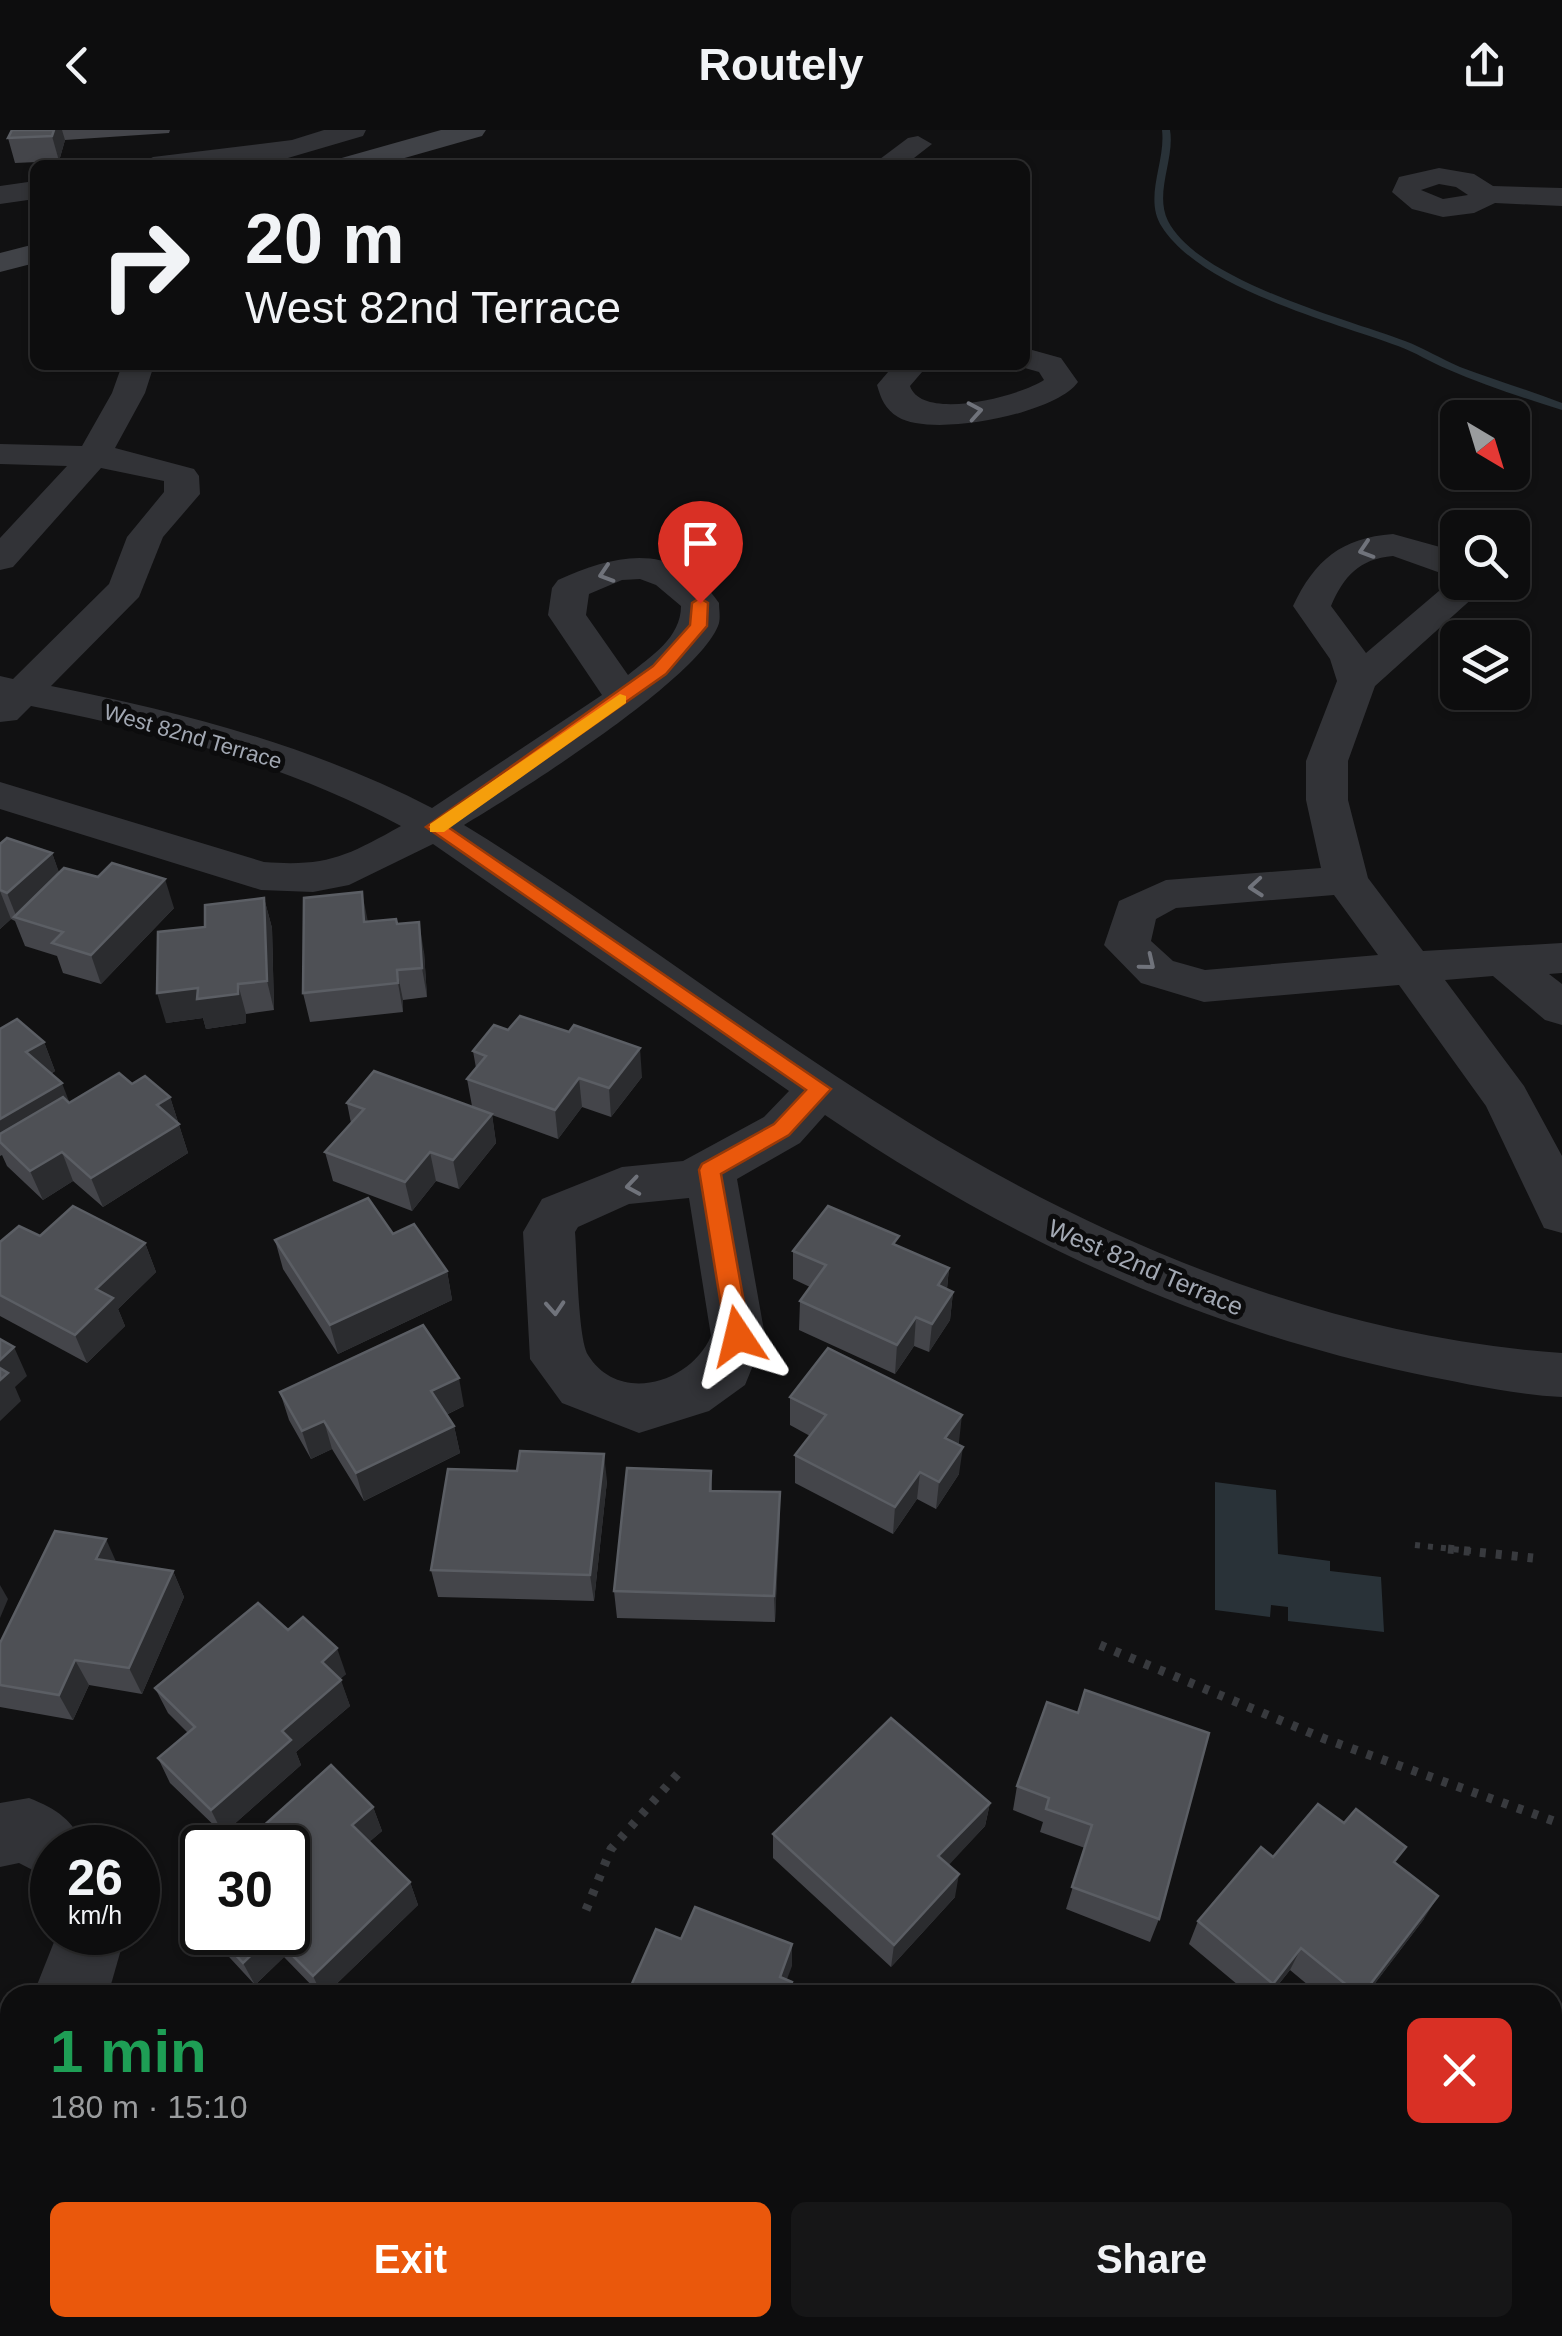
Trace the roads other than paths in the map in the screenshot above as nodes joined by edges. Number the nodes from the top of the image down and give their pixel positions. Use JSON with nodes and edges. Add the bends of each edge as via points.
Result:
{"nodes":[{"id":1,"x":353,"y":130,"type":"edge"},
{"id":2,"x":472,"y":130,"type":"edge"},
{"id":3,"x":918,"y":144,"type":"dead end"},
{"id":4,"x":290,"y":147,"type":"junction"},
{"id":5,"x":190,"y":160,"type":"edge"},
{"id":6,"x":252,"y":160,"type":"edge"},
{"id":7,"x":366,"y":160,"type":"edge"},
{"id":8,"x":894,"y":160,"type":"edge"},
{"id":9,"x":30,"y":191,"type":"edge"},
{"id":10,"x":1484,"y":194,"type":"dead end"},
{"id":11,"x":0,"y":195,"type":"edge"},
{"id":12,"x":1562,"y":197,"type":"edge"},
{"id":13,"x":30,"y":254,"type":"edge"},
{"id":14,"x":0,"y":263,"type":"edge"},
{"id":15,"x":1030,"y":359,"type":"edge"},
{"id":16,"x":136,"y":370,"type":"edge"},
{"id":17,"x":907,"y":370,"type":"edge"},
{"id":18,"x":0,"y":454,"type":"edge"},
{"id":19,"x":92,"y":457,"type":"junction"},
{"id":20,"x":1440,"y":557,"type":"edge"},
{"id":21,"x":0,"y":559,"type":"edge"},
{"id":22,"x":1451,"y":600,"type":"edge"},
{"id":23,"x":1357,"y":682,"type":"junction"},
{"id":24,"x":623,"y":697,"type":"dead end"},
{"id":25,"x":7,"y":698,"type":"edge"},
{"id":26,"x":0,"y":794,"type":"edge"},
{"id":27,"x":436,"y":827,"type":"junction"},
{"id":28,"x":1346,"y":880,"type":"junction"},
{"id":29,"x":1562,"y":958,"type":"edge"},
{"id":30,"x":1503,"y":960,"type":"junction"},
{"id":31,"x":1410,"y":970,"type":"junction"},
{"id":32,"x":1562,"y":1008,"type":"edge"},
{"id":33,"x":820,"y":1089,"type":"junction"},
{"id":34,"x":710,"y":1170,"type":"junction"},
{"id":35,"x":1562,"y":1214,"type":"edge"},
{"id":36,"x":1562,"y":1375,"type":"edge"},
{"id":37,"x":30,"y":1831,"type":"edge"},
{"id":38,"x":0,"y":1835,"type":"edge"},
{"id":39,"x":85,"y":1955,"type":"edge"},
{"id":40,"x":77,"y":1985,"type":"edge"}],
"edges":[{"from":1,"to":4,"type":"street"},
{"from":2,"to":7,"type":"street"},
{"from":3,"to":8,"type":"street"},
{"from":4,"to":5,"type":"street"},
{"from":4,"to":6,"type":"street"},
{"from":9,"to":11,"type":"street"},
{"from":10,"to":12,"type":"street"},
{"from":13,"to":14,"type":"street"},
{"from":17,"to":15,"type":"street","one_way":true,"via":[[893,385],[898,400],[913,412],[948,416],[1040,397],[1062,382],[1050,365]]},
{"from":16,"to":19,"type":"street"},
{"from":18,"to":19,"type":"street"},
{"from":19,"to":21,"type":"street"},
{"from":19,"to":25,"type":"street","via":[[159,466],[182,476],[182,494],[141,544],[126,589]]},
{"from":20,"to":23,"type":"street","one_way":true,"via":[[1383,544],[1350,554],[1320,583],[1312,606],[1350,659]]},
{"from":22,"to":23,"type":"street"},
{"from":23,"to":28,"type":"street","via":[[1326,761],[1327,800]]},
{"from":24,"to":27,"type":"street"},
{"from":25,"to":27,"type":"street","name":"West 82nd Terrace","via":[[249,748]]},
{"from":26,"to":27,"type":"street","via":[[261,876],[298,879],[342,873]]},
{"from":27,"to":33,"type":"street","name":"West 82nd Terrace"},
{"from":28,"to":31,"type":"street"},
{"from":28,"to":31,"type":"street","one_way":true,"via":[[1166,894],[1135,912],[1127,945],[1157,972],[1204,986]]},
{"from":29,"to":30,"type":"street"},
{"from":30,"to":31,"type":"street"},
{"from":30,"to":32,"type":"street"},
{"from":31,"to":35,"type":"street","via":[[1508,1098]]},
{"from":33,"to":34,"type":"street","via":[[782,1130]]},
{"from":33,"to":36,"type":"street","name":"West 82nd Terrace","via":[[1065,1237],[1201,1295],[1352,1342]]},
{"from":34,"to":34,"type":"street","one_way":true,"via":[[690,1179],[622,1186],[560,1213],[549,1232],[558,1359],[582,1386],[639,1410],[689,1395],[726,1369],[738,1336]]},
{"from":37,"to":38,"type":"street"},
{"from":39,"to":40,"type":"street"}]}
